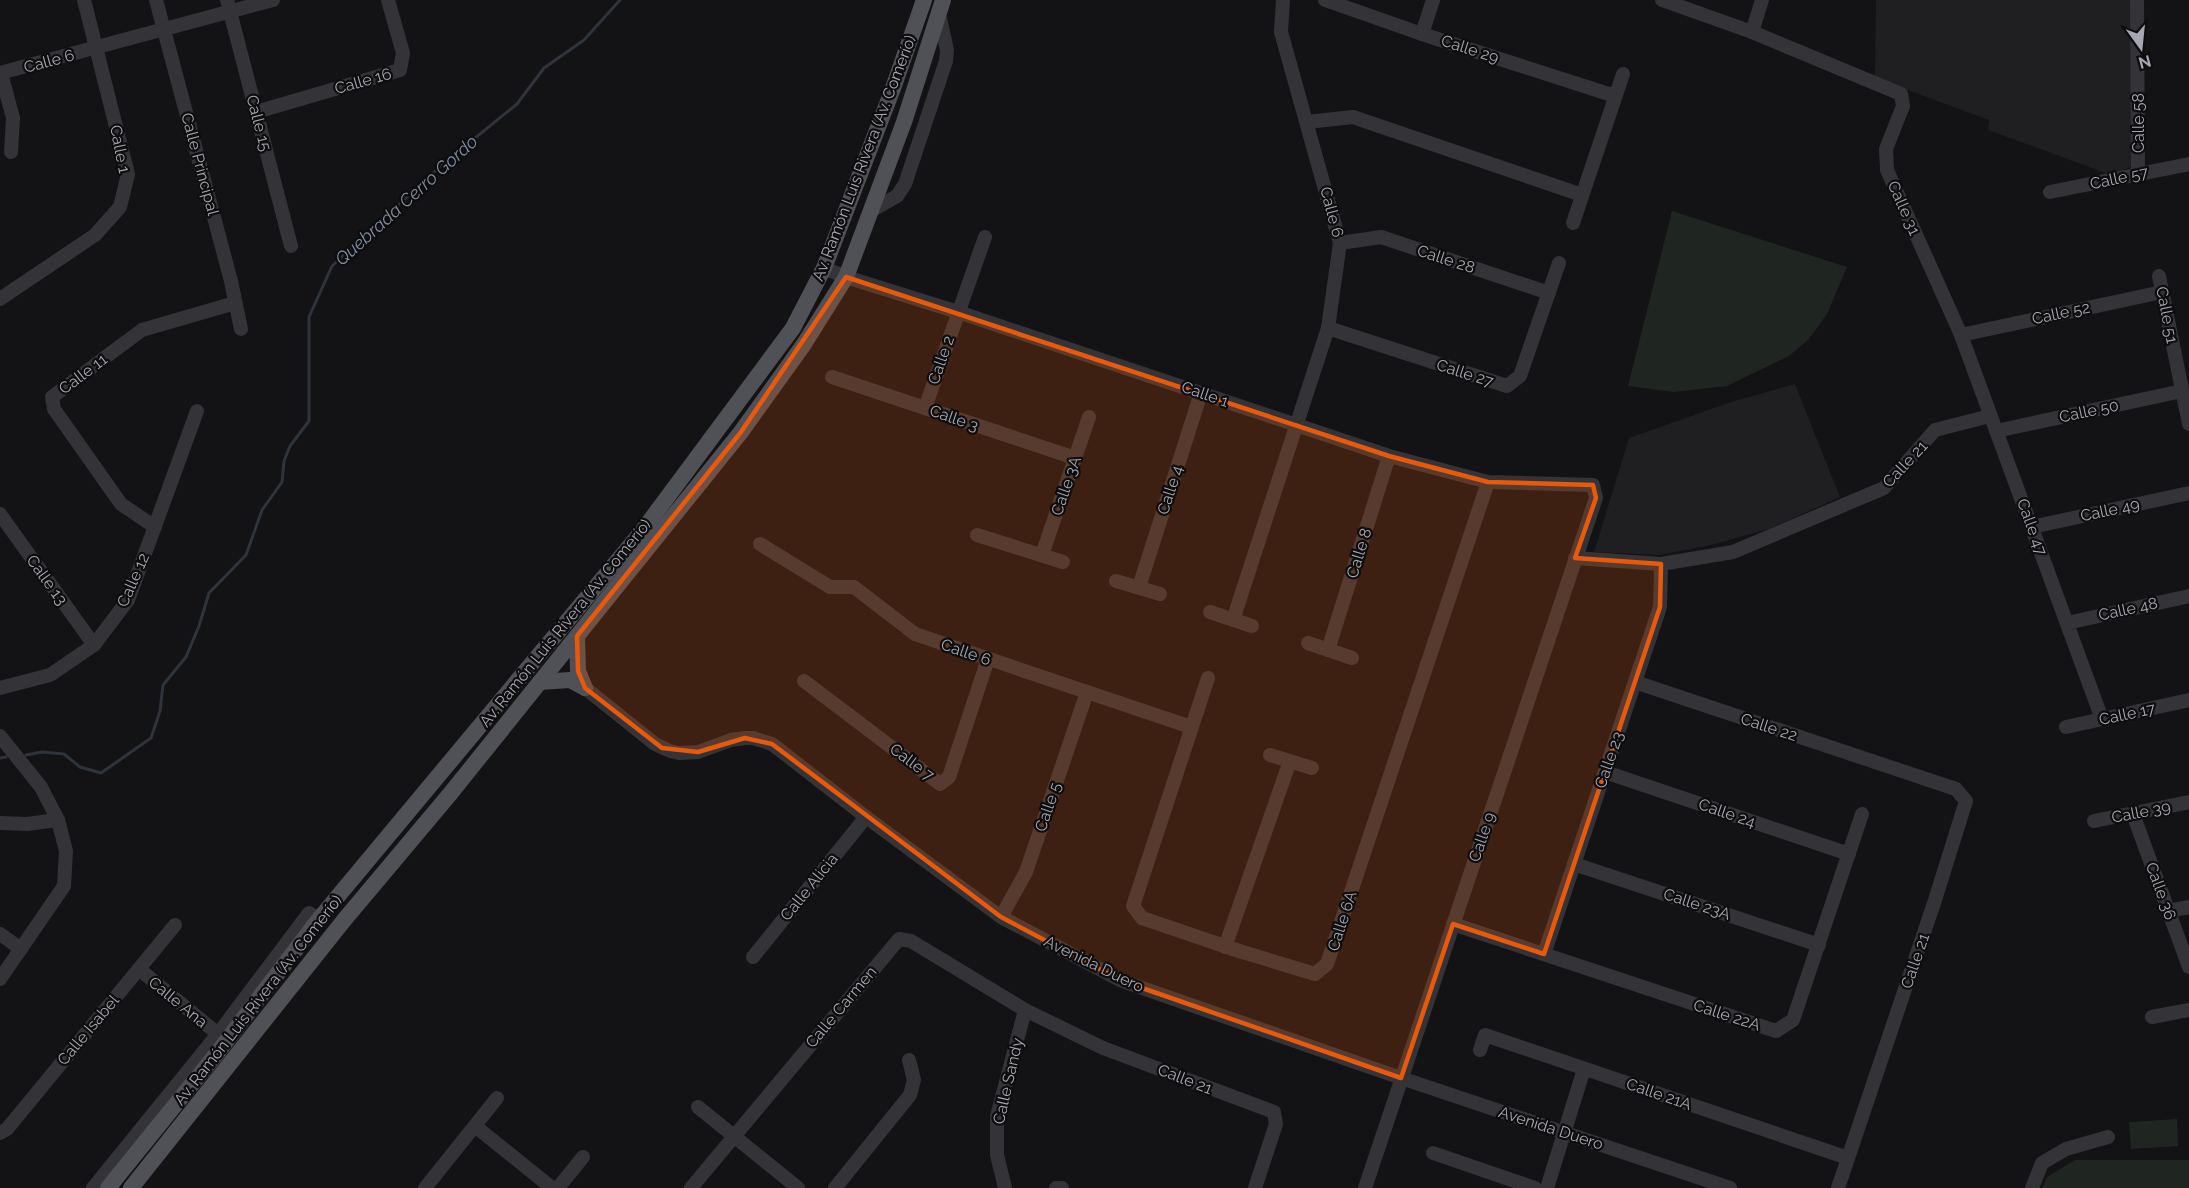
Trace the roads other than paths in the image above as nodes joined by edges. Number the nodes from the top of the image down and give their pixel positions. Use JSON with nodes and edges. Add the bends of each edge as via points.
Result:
{"nodes":[{"id":1,"x":84,"y":0,"type":"edge"},
{"id":2,"x":156,"y":0,"type":"edge"},
{"id":3,"x":273,"y":0,"type":"edge"},
{"id":4,"x":388,"y":0,"type":"edge"},
{"id":5,"x":924,"y":0,"type":"edge"},
{"id":6,"x":1283,"y":0,"type":"edge"},
{"id":7,"x":1325,"y":0,"type":"edge"},
{"id":8,"x":1433,"y":0,"type":"edge"},
{"id":9,"x":1662,"y":0,"type":"edge"},
{"id":10,"x":1762,"y":0,"type":"edge"},
{"id":11,"x":2137,"y":0,"type":"edge"},
{"id":12,"x":228,"y":6,"type":"edge"},
{"id":13,"x":941,"y":7,"type":"edge"},
{"id":14,"x":164,"y":29,"type":"junction"},
{"id":15,"x":1752,"y":32,"type":"junction"},
{"id":16,"x":1422,"y":34,"type":"junction"},
{"id":17,"x":97,"y":48,"type":"junction"},
{"id":18,"x":0,"y":73,"type":"edge"},
{"id":19,"x":1623,"y":74,"type":"dead end"},
{"id":20,"x":1615,"y":96,"type":"junction"},
{"id":21,"x":256,"y":112,"type":"junction"},
{"id":22,"x":1307,"y":122,"type":"junction"},
{"id":23,"x":11,"y":152,"type":"dead end"},
{"id":24,"x":2189,"y":164,"type":"edge"},
{"id":25,"x":2138,"y":174,"type":"junction"},
{"id":26,"x":2050,"y":192,"type":"dead end"},
{"id":27,"x":1582,"y":195,"type":"junction"},
{"id":28,"x":871,"y":211,"type":"junction"},
{"id":29,"x":1573,"y":224,"type":"dead end"},
{"id":30,"x":985,"y":237,"type":"dead end"},
{"id":31,"x":1341,"y":243,"type":"junction"},
{"id":32,"x":291,"y":246,"type":"dead end"},
{"id":33,"x":1559,"y":263,"type":"dead end"},
{"id":34,"x":824,"y":268,"type":"junction"},
{"id":35,"x":2159,"y":276,"type":"dead end"},
{"id":36,"x":846,"y":278,"type":"junction"},
{"id":37,"x":2162,"y":292,"type":"junction"},
{"id":38,"x":1549,"y":293,"type":"junction"},
{"id":39,"x":0,"y":299,"type":"edge"},
{"id":40,"x":236,"y":303,"type":"junction"},
{"id":41,"x":958,"y":312,"type":"junction"},
{"id":42,"x":1328,"y":328,"type":"junction"},
{"id":43,"x":241,"y":329,"type":"dead end"},
{"id":44,"x":1961,"y":335,"type":"junction"},
{"id":45,"x":832,"y":377,"type":"dead end"},
{"id":46,"x":2182,"y":391,"type":"junction"},
{"id":47,"x":1201,"y":393,"type":"junction"},
{"id":48,"x":925,"y":408,"type":"junction"},
{"id":49,"x":197,"y":411,"type":"dead end"},
{"id":50,"x":1990,"y":416,"type":"junction"},
{"id":51,"x":1089,"y":417,"type":"dead end"},
{"id":52,"x":2189,"y":424,"type":"edge"},
{"id":53,"x":1296,"y":425,"type":"junction"},
{"id":54,"x":1996,"y":431,"type":"junction"},
{"id":55,"x":1389,"y":456,"type":"junction"},
{"id":56,"x":1075,"y":459,"type":"junction"},
{"id":57,"x":1488,"y":482,"type":"junction"},
{"id":58,"x":1593,"y":485,"type":"joint"},
{"id":59,"x":2189,"y":493,"type":"edge"},
{"id":60,"x":0,"y":514,"type":"edge"},
{"id":61,"x":155,"y":527,"type":"junction"},
{"id":62,"x":2032,"y":527,"type":"junction"},
{"id":63,"x":977,"y":535,"type":"dead end"},
{"id":64,"x":760,"y":544,"type":"dead end"},
{"id":65,"x":1042,"y":555,"type":"junction"},
{"id":66,"x":1575,"y":558,"type":"junction"},
{"id":67,"x":1063,"y":562,"type":"dead end"},
{"id":68,"x":1661,"y":564,"type":"junction"},
{"id":69,"x":1116,"y":580,"type":"dead end"},
{"id":70,"x":1139,"y":587,"type":"junction"},
{"id":71,"x":1160,"y":594,"type":"dead end"},
{"id":72,"x":2189,"y":596,"type":"edge"},
{"id":73,"x":1210,"y":612,"type":"dead end"},
{"id":74,"x":1233,"y":620,"type":"junction"},
{"id":75,"x":2067,"y":623,"type":"junction"},
{"id":76,"x":1252,"y":626,"type":"dead end"},
{"id":77,"x":577,"y":636,"type":"junction"},
{"id":78,"x":1308,"y":643,"type":"dead end"},
{"id":79,"x":94,"y":645,"type":"junction"},
{"id":80,"x":1328,"y":650,"type":"junction"},
{"id":81,"x":1352,"y":658,"type":"dead end"},
{"id":82,"x":988,"y":659,"type":"junction"},
{"id":83,"x":1208,"y":678,"type":"dead end"},
{"id":84,"x":804,"y":681,"type":"dead end"},
{"id":85,"x":540,"y":682,"type":"junction"},
{"id":86,"x":1635,"y":682,"type":"junction"},
{"id":87,"x":0,"y":688,"type":"edge"},
{"id":88,"x":585,"y":688,"type":"junction"},
{"id":89,"x":1087,"y":692,"type":"junction"},
{"id":90,"x":2189,"y":700,"type":"edge"},
{"id":91,"x":2102,"y":719,"type":"junction"},
{"id":92,"x":1191,"y":727,"type":"junction"},
{"id":93,"x":2066,"y":727,"type":"dead end"},
{"id":94,"x":0,"y":736,"type":"edge"},
{"id":95,"x":1270,"y":755,"type":"dead end"},
{"id":96,"x":1290,"y":761,"type":"junction"},
{"id":97,"x":1312,"y":768,"type":"dead end"},
{"id":98,"x":1903,"y":771,"type":"joint"},
{"id":99,"x":1605,"y":772,"type":"junction"},
{"id":100,"x":2189,"y":802,"type":"edge"},
{"id":101,"x":1862,"y":814,"type":"dead end"},
{"id":102,"x":2133,"y":814,"type":"junction"},
{"id":103,"x":866,"y":818,"type":"junction"},
{"id":104,"x":58,"y":820,"type":"junction"},
{"id":105,"x":2094,"y":821,"type":"dead end"},
{"id":106,"x":0,"y":822,"type":"edge"},
{"id":107,"x":1849,"y":854,"type":"junction"},
{"id":108,"x":1574,"y":864,"type":"junction"},
{"id":109,"x":2189,"y":907,"type":"edge"},
{"id":110,"x":2168,"y":911,"type":"junction"},
{"id":111,"x":1001,"y":917,"type":"junction"},
{"id":112,"x":319,"y":919,"type":"junction"},
{"id":113,"x":1453,"y":924,"type":"junction"},
{"id":114,"x":175,"y":925,"type":"dead end"},
{"id":115,"x":0,"y":934,"type":"edge"},
{"id":116,"x":1819,"y":945,"type":"junction"},
{"id":117,"x":1225,"y":947,"type":"junction"},
{"id":118,"x":21,"y":949,"type":"junction"},
{"id":119,"x":1544,"y":954,"type":"junction"},
{"id":120,"x":753,"y":957,"type":"dead end"},
{"id":121,"x":2189,"y":967,"type":"edge"},
{"id":122,"x":139,"y":969,"type":"junction"},
{"id":123,"x":0,"y":979,"type":"edge"},
{"id":124,"x":1025,"y":1010,"type":"junction"},
{"id":125,"x":2189,"y":1010,"type":"edge"},
{"id":126,"x":2152,"y":1017,"type":"dead end"},
{"id":127,"x":218,"y":1034,"type":"junction"},
{"id":128,"x":1480,"y":1050,"type":"dead end"},
{"id":129,"x":909,"y":1060,"type":"dead end"},
{"id":130,"x":1584,"y":1069,"type":"junction"},
{"id":131,"x":1401,"y":1078,"type":"junction"},
{"id":132,"x":498,"y":1098,"type":"dead end"},
{"id":133,"x":698,"y":1107,"type":"dead end"},
{"id":134,"x":475,"y":1126,"type":"junction"},
{"id":135,"x":1564,"y":1132,"type":"junction"},
{"id":136,"x":0,"y":1133,"type":"edge"},
{"id":137,"x":734,"y":1136,"type":"junction"},
{"id":138,"x":2108,"y":1137,"type":"dead end"},
{"id":139,"x":1433,"y":1153,"type":"dead end"},
{"id":140,"x":583,"y":1157,"type":"dead end"},
{"id":141,"x":1848,"y":1158,"type":"junction"},
{"id":142,"x":93,"y":1188,"type":"edge"},
{"id":143,"x":108,"y":1188,"type":"edge"},
{"id":144,"x":131,"y":1188,"type":"edge"},
{"id":145,"x":424,"y":1188,"type":"edge"},
{"id":146,"x":552,"y":1188,"type":"edge"},
{"id":147,"x":558,"y":1188,"type":"edge"},
{"id":148,"x":692,"y":1188,"type":"edge"},
{"id":149,"x":798,"y":1188,"type":"edge"},
{"id":150,"x":835,"y":1188,"type":"edge"},
{"id":151,"x":1005,"y":1188,"type":"edge"},
{"id":152,"x":1056,"y":1188,"type":"edge"},
{"id":153,"x":1062,"y":1188,"type":"edge"},
{"id":154,"x":1255,"y":1188,"type":"edge"},
{"id":155,"x":1365,"y":1188,"type":"edge"},
{"id":156,"x":1535,"y":1188,"type":"edge"},
{"id":157,"x":1547,"y":1188,"type":"edge"},
{"id":158,"x":1730,"y":1188,"type":"edge"},
{"id":159,"x":1838,"y":1188,"type":"edge"},
{"id":160,"x":2032,"y":1188,"type":"edge"}],
"edges":[{"from":1,"to":17,"type":"street","name":"Calle 1"},
{"from":2,"to":14,"type":"street","name":"Calle Principal"},
{"from":3,"to":12,"type":"street"},
{"from":4,"to":21,"type":"street","name":"Calle 16","via":[[403,53],[400,70]]},
{"from":5,"to":34,"type":"main road","name":"Av. Ramón Luis Rivera (Av. Comerío)"},
{"from":6,"to":22,"type":"street","name":"Calle 6","via":[[1281,32]]},
{"from":7,"to":16,"type":"street","name":"Calle 29"},
{"from":8,"to":16,"type":"street"},
{"from":9,"to":15,"type":"street","name":"Calle 31"},
{"from":10,"to":15,"type":"street"},
{"from":11,"to":25,"type":"street","name":"Calle 58"},
{"from":12,"to":14,"type":"street"},
{"from":12,"to":21,"type":"street","name":"Calle 15"},
{"from":13,"to":28,"type":"main road","name":"Av. Ramón Luis Rivera (Av. Comerío)"},
{"from":13,"to":28,"type":"street","via":[[946,61],[905,184],[897,196]]},
{"from":14,"to":17,"type":"street"},
{"from":14,"to":40,"type":"street","name":"Calle Principal"},
{"from":15,"to":44,"type":"street","name":"Calle 31","via":[[1901,94],[1903,106],[1886,149],[1887,170]]},
{"from":16,"to":20,"type":"street","name":"Calle 29"},
{"from":17,"to":18,"type":"street","name":"Calle 6"},
{"from":17,"to":39,"type":"street","name":"Calle 1","via":[[128,174],[120,207],[95,235]]},
{"from":18,"to":23,"type":"street","via":[[13,118]]},
{"from":19,"to":20,"type":"street"},
{"from":20,"to":27,"type":"street"},
{"from":21,"to":32,"type":"street","name":"Calle 15"},
{"from":22,"to":27,"type":"street","via":[[1353,117]]},
{"from":22,"to":31,"type":"street","name":"Calle 6"},
{"from":24,"to":25,"type":"street","name":"Calle 57"},
{"from":25,"to":26,"type":"street","name":"Calle 57"},
{"from":27,"to":29,"type":"street"},
{"from":28,"to":36,"type":"main road","name":"Av. Ramón Luis Rivera (Av. Comerío)"},
{"from":30,"to":41,"type":"street","name":"Calle 2"},
{"from":31,"to":38,"type":"street","name":"Calle 28","via":[[1381,237]]},
{"from":31,"to":42,"type":"street","name":"Calle 6"},
{"from":33,"to":38,"type":"street","name":"Calle 27"},
{"from":34,"to":36,"type":"street","name":"Calle 1"},
{"from":34,"to":112,"type":"main road","name":"Av. Ramón Luis Rivera (Av. Comerío)","via":[[793,328],[643,530]]},
{"from":35,"to":37,"type":"street","name":"Calle 51"},
{"from":36,"to":41,"type":"street","name":"Calle 1"},
{"from":36,"to":77,"type":"main road","name":"Av. Ramón Luis Rivera (Av. Comerío)","via":[[741,432]]},
{"from":37,"to":44,"type":"street","name":"Calle 52"},
{"from":37,"to":46,"type":"street","name":"Calle 51"},
{"from":38,"to":42,"type":"street","name":"Calle 27","via":[[1520,375],[1507,386]]},
{"from":40,"to":43,"type":"street","name":"Calle Principal"},
{"from":40,"to":61,"type":"street","name":"Calle 11","via":[[142,330],[52,397],[54,409],[121,504]]},
{"from":41,"to":47,"type":"street","name":"Calle 1"},
{"from":41,"to":48,"type":"street","name":"Calle 2"},
{"from":42,"to":53,"type":"street","name":"Calle 6"},
{"from":44,"to":50,"type":"street","name":"Calle 47"},
{"from":45,"to":48,"type":"street","name":"Calle 3"},
{"from":46,"to":52,"type":"street","name":"Calle 51"},
{"from":46,"to":54,"type":"street","name":"Calle 50"},
{"from":47,"to":53,"type":"street","name":"Calle 1"},
{"from":47,"to":70,"type":"street","name":"Calle 4"},
{"from":48,"to":56,"type":"street","name":"Calle 3"},
{"from":49,"to":61,"type":"street","name":"Calle 12"},
{"from":50,"to":54,"type":"street","name":"Calle 47"},
{"from":50,"to":68,"type":"street","name":"Calle 21","via":[[1935,430],[1884,488],[1733,552]]},
{"from":51,"to":56,"type":"street","name":"Calle 3A"},
{"from":53,"to":55,"type":"street","name":"Calle 1"},
{"from":53,"to":74,"type":"street"},
{"from":54,"to":62,"type":"street","name":"Calle 47"},
{"from":55,"to":57,"type":"street","name":"Calle 1"},
{"from":55,"to":80,"type":"street","name":"Calle 8"},
{"from":56,"to":65,"type":"street","name":"Calle 3A"},
{"from":57,"to":58,"type":"street","name":"Calle 1"},
{"from":57,"to":117,"type":"street","name":"Calle 6A","via":[[1327,964],[1315,974]]},
{"from":58,"to":66,"type":"street","name":"Calle 9","via":[[1596,498]]},
{"from":59,"to":62,"type":"street","name":"Calle 49"},
{"from":60,"to":79,"type":"street","name":"Calle 13"},
{"from":61,"to":79,"type":"street","name":"Calle 12","via":[[128,600]]},
{"from":62,"to":75,"type":"street","name":"Calle 47"},
{"from":63,"to":65,"type":"street"},
{"from":64,"to":82,"type":"street","name":"Calle 6","via":[[830,587],[854,587],[915,634]]},
{"from":65,"to":67,"type":"street"},
{"from":66,"to":68,"type":"street","name":"Calle 21"},
{"from":66,"to":113,"type":"street","name":"Calle 9"},
{"from":68,"to":86,"type":"street","name":"Calle 23","via":[[1660,607]]},
{"from":69,"to":70,"type":"street"},
{"from":70,"to":71,"type":"street"},
{"from":72,"to":75,"type":"street","name":"Calle 48"},
{"from":73,"to":74,"type":"street"},
{"from":74,"to":76,"type":"street"},
{"from":75,"to":91,"type":"street","name":"Calle 47"},
{"from":77,"to":85,"type":"main road","name":"Av. Ramón Luis Rivera (Av. Comerío)"},
{"from":77,"to":88,"type":"main road","via":[[578,672]]},
{"from":78,"to":80,"type":"street"},
{"from":79,"to":87,"type":"street","name":"Calle 12","via":[[50,675]]},
{"from":80,"to":81,"type":"street"},
{"from":82,"to":84,"type":"street","name":"Calle 7","via":[[949,777],[940,784]]},
{"from":82,"to":89,"type":"street","name":"Calle 6"},
{"from":83,"to":92,"type":"street","name":"Calle 6A"},
{"from":85,"to":88,"type":"main road","via":[[570,680]]},
{"from":85,"to":144,"type":"main road","name":"Av. Ramón Luis Rivera (Av. Comerío)"},
{"from":86,"to":98,"type":"street","name":"Calle 22"},
{"from":86,"to":99,"type":"street","name":"Calle 23"},
{"from":88,"to":103,"type":"street","name":"Avenida Duero","via":[[655,744],[670,751],[698,752],[745,738],[772,744]]},
{"from":89,"to":92,"type":"street","name":"Calle 6"},
{"from":89,"to":111,"type":"street","name":"Calle 5","via":[[1026,872]]},
{"from":90,"to":91,"type":"street","name":"Calle 17"},
{"from":91,"to":93,"type":"street","name":"Calle 17"},
{"from":92,"to":117,"type":"street","name":"Calle 6A","via":[[1133,906],[1142,918]]},
{"from":94,"to":104,"type":"street","via":[[41,787]]},
{"from":95,"to":96,"type":"street"},
{"from":96,"to":97,"type":"street"},
{"from":96,"to":117,"type":"street"},
{"from":98,"to":141,"type":"street","name":"Calle 21","via":[[1956,789],[1965,801]]},
{"from":99,"to":107,"type":"street","name":"Calle 24"},
{"from":99,"to":108,"type":"street","name":"Calle 23"},
{"from":100,"to":102,"type":"street","name":"Calle 39"},
{"from":101,"to":107,"type":"street","name":"Calle 22A"},
{"from":102,"to":105,"type":"street","name":"Calle 39"},
{"from":102,"to":110,"type":"street","name":"Calle 36"},
{"from":103,"to":111,"type":"street","name":"Avenida Duero"},
{"from":103,"to":120,"type":"street","name":"Calle Alicia"},
{"from":104,"to":106,"type":"street"},
{"from":104,"to":118,"type":"street","via":[[66,851],[64,886]]},
{"from":107,"to":116,"type":"street","name":"Calle 22A"},
{"from":108,"to":116,"type":"street","name":"Calle 23A"},
{"from":108,"to":119,"type":"street","name":"Calle 23"},
{"from":109,"to":110,"type":"street"},
{"from":110,"to":121,"type":"street","name":"Calle 36"},
{"from":111,"to":131,"type":"street","name":"Avenida Duero","via":[[1122,981]]},
{"from":112,"to":127,"type":"street","via":[[309,913]]},
{"from":112,"to":143,"type":"main road","name":"Av. Ramón Luis Rivera (Av. Comerío)"},
{"from":113,"to":119,"type":"street","name":"Calle 22A"},
{"from":113,"to":131,"type":"street","name":"Calle 9"},
{"from":114,"to":122,"type":"street","name":"Calle Isabel"},
{"from":115,"to":118,"type":"street"},
{"from":116,"to":119,"type":"street","name":"Calle 22A","via":[[1793,1020],[1776,1031]]},
{"from":118,"to":123,"type":"street"},
{"from":122,"to":127,"type":"street","name":"Calle Ana"},
{"from":122,"to":136,"type":"street","name":"Calle Isabel"},
{"from":124,"to":137,"type":"street","name":"Calle Carmen","via":[[911,941],[898,939]]},
{"from":124,"to":151,"type":"street","name":"Calle Sandy","via":[[997,1116],[997,1155]]},
{"from":124,"to":154,"type":"street","name":"Calle 21","via":[[1103,1048],[1274,1112],[1275,1125]]},
{"from":125,"to":126,"type":"street"},
{"from":127,"to":142,"type":"street"},
{"from":128,"to":130,"type":"street","name":"Calle 21A","via":[[1485,1035]]},
{"from":129,"to":150,"type":"street","via":[[914,1080],[910,1095]]},
{"from":130,"to":135,"type":"street"},
{"from":130,"to":141,"type":"street","name":"Calle 21A"},
{"from":131,"to":135,"type":"street","name":"Avenida Duero"},
{"from":131,"to":155,"type":"street","name":"Calle 9"},
{"from":132,"to":134,"type":"street"},
{"from":133,"to":137,"type":"street"},
{"from":134,"to":145,"type":"street"},
{"from":134,"to":146,"type":"street"},
{"from":135,"to":157,"type":"street"},
{"from":135,"to":158,"type":"street","name":"Avenida Duero"},
{"from":137,"to":148,"type":"street","name":"Calle Carmen"},
{"from":137,"to":149,"type":"street"},
{"from":138,"to":160,"type":"street","via":[[2066,1149],[2042,1163]]},
{"from":139,"to":156,"type":"street"},
{"from":140,"to":147,"type":"street"},
{"from":141,"to":159,"type":"street","name":"Calle 21"},
{"from":152,"to":153,"type":"street"}]}
